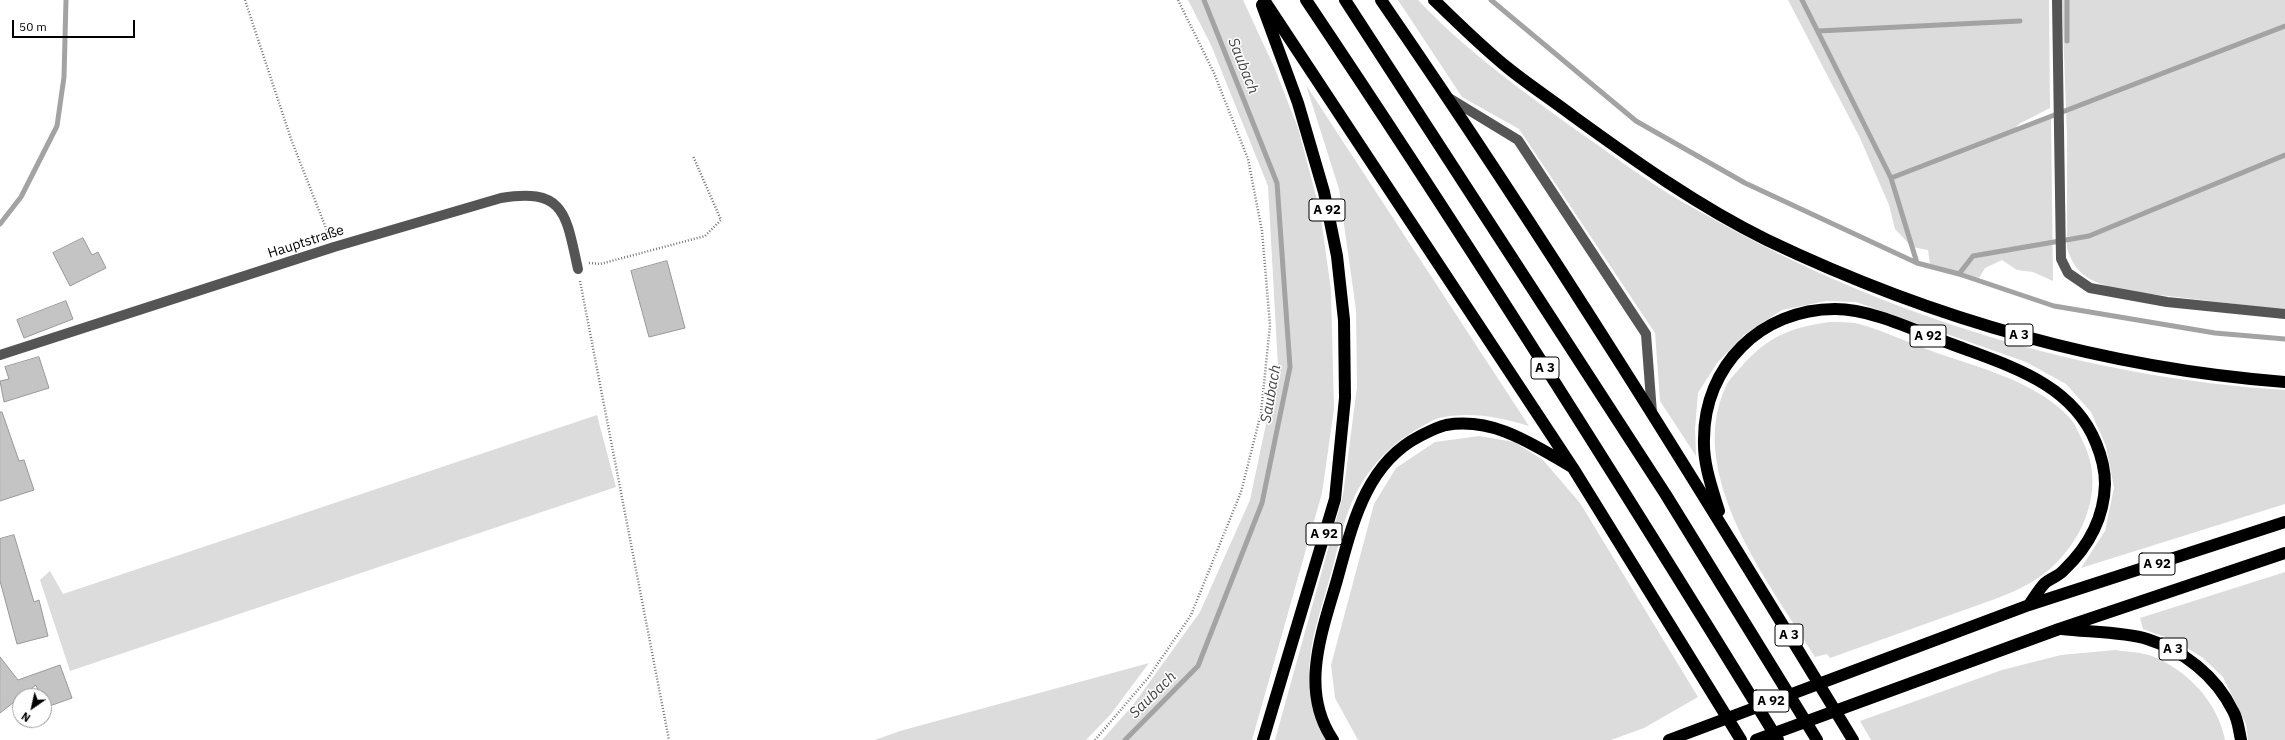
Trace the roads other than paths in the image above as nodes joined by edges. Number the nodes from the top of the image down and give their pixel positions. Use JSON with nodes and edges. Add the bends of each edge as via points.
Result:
{"nodes":[{"id":1,"x":1260,"y":0,"type":"edge"},
{"id":2,"x":1264,"y":0,"type":"edge"},
{"id":3,"x":1306,"y":0,"type":"edge"},
{"id":4,"x":1345,"y":0,"type":"edge"},
{"id":5,"x":1382,"y":0,"type":"edge"},
{"id":6,"x":1434,"y":0,"type":"edge"},
{"id":7,"x":2057,"y":0,"type":"edge"},
{"id":8,"x":1449,"y":98,"type":"junction"},
{"id":9,"x":578,"y":269,"type":"road end"},
{"id":10,"x":2285,"y":314,"type":"edge"},
{"id":11,"x":0,"y":355,"type":"edge"},
{"id":12,"x":2285,"y":382,"type":"edge"},
{"id":13,"x":1652,"y":413,"type":"junction"},
{"id":14,"x":1573,"y":468,"type":"junction"},
{"id":15,"x":2285,"y":522,"type":"edge"},
{"id":16,"x":1725,"y":530,"type":"junction"},
{"id":17,"x":2285,"y":553,"type":"edge"},
{"id":18,"x":2029,"y":605,"type":"junction"},
{"id":19,"x":2059,"y":629,"type":"junction"},
{"id":20,"x":1263,"y":740,"type":"edge"},
{"id":21,"x":1333,"y":740,"type":"edge"},
{"id":22,"x":1669,"y":740,"type":"edge"},
{"id":23,"x":1741,"y":740,"type":"edge"},
{"id":24,"x":1756,"y":740,"type":"edge"},
{"id":25,"x":1778,"y":740,"type":"edge"},
{"id":26,"x":1817,"y":740,"type":"edge"},
{"id":27,"x":1853,"y":740,"type":"edge"},
{"id":28,"x":2242,"y":740,"type":"edge"}],
"edges":[{"from":1,"to":20,"type":"highway","number":"A 92","via":[[1298,102],[1324,192],[1337,256],[1343,313],[1345,398],[1335,499]]},
{"from":2,"to":14,"type":"highway","number":"A 3"},
{"from":3,"to":25,"type":"highway","number":"A 3","via":[[1638,511]]},
{"from":4,"to":26,"type":"highway","number":"A 3","via":[[1666,495]]},
{"from":5,"to":8,"type":"highway","number":"A 3"},
{"from":6,"to":12,"type":"highway","number":"A 3","via":[[1507,68],[1630,157],[1696,200],[1758,235],[1883,292],[1992,328],[2076,351],[2162,368]]},
{"from":7,"to":10,"type":"street","via":[[2062,259],[2068,273],[2090,288],[2167,302]]},
{"from":8,"to":13,"type":"highway","number":"A 3"},
{"from":8,"to":13,"type":"street","via":[[1518,140],[1646,334]]},
{"from":9,"to":11,"type":"street","name":"Hauptstraße","via":[[567,222],[557,208],[548,200],[524,194],[501,198],[334,247]]},
{"from":13,"to":16,"type":"highway","number":"A 3"},
{"from":14,"to":21,"type":"highway","number":"A 3","via":[[1505,430],[1459,424],[1444,426],[1408,442],[1386,463],[1360,503],[1316,656],[1317,703],[1323,722]]},
{"from":14,"to":23,"type":"highway","number":"A 3"},
{"from":15,"to":18,"type":"highway","number":"A 92"},
{"from":16,"to":18,"type":"highway","number":"A 92","via":[[1708,476],[1704,440],[1707,402],[1724,368],[1743,344],[1783,319],[1816,310],[1849,310],[1864,313],[2038,379],[2060,394],[2079,412],[2091,431],[2099,449],[2105,484],[2097,524],[2091,538],[2076,558],[2062,572],[2044,584]]},
{"from":16,"to":27,"type":"highway","number":"A 3"},
{"from":17,"to":19,"type":"highway","number":"A 92"},
{"from":18,"to":22,"type":"highway","number":"A 92"},
{"from":19,"to":24,"type":"highway","number":"A 92"},
{"from":19,"to":28,"type":"highway","number":"A 3","via":[[2145,638],[2171,648],[2198,666],[2218,687],[2234,711]]}]}
